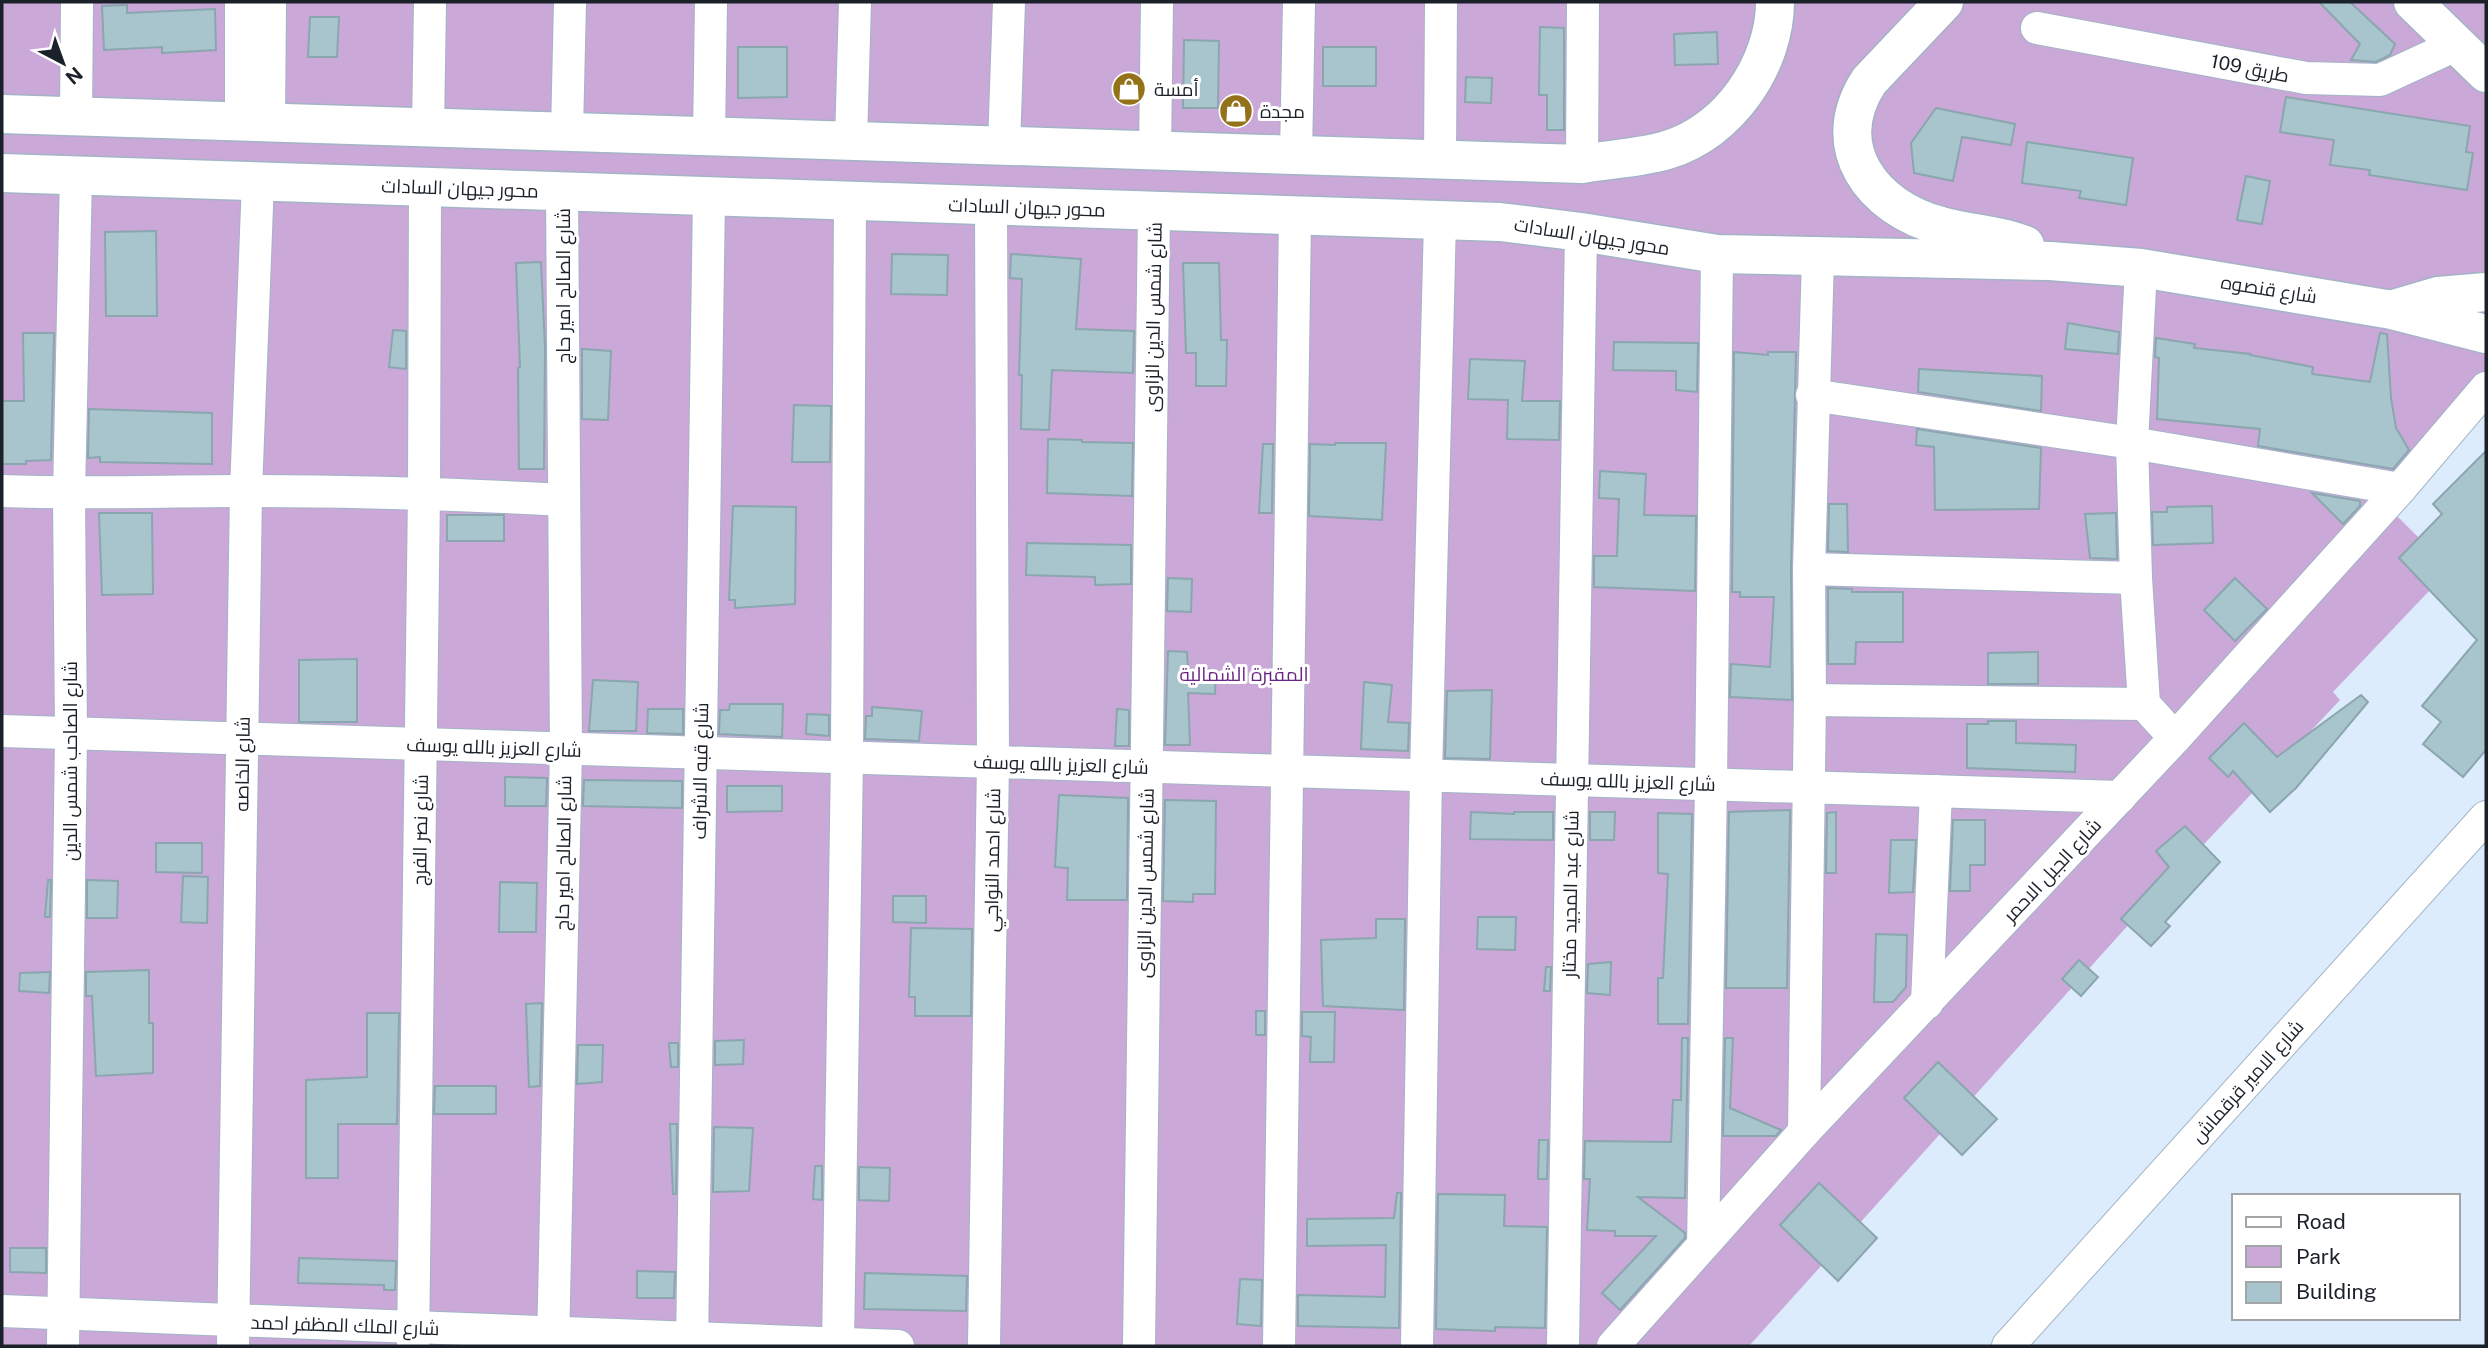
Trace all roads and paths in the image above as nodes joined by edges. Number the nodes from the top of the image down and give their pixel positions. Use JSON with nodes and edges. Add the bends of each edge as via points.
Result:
{"nodes":[{"id":1,"x":77,"y":2,"type":"edge"},
{"id":2,"x":241,"y":2,"type":"edge"},
{"id":3,"x":270,"y":2,"type":"edge"},
{"id":4,"x":430,"y":2,"type":"edge"},
{"id":5,"x":570,"y":2,"type":"edge"},
{"id":6,"x":711,"y":2,"type":"edge"},
{"id":7,"x":855,"y":2,"type":"edge"},
{"id":8,"x":1009,"y":2,"type":"edge"},
{"id":9,"x":1157,"y":2,"type":"edge"},
{"id":10,"x":1299,"y":2,"type":"edge"},
{"id":11,"x":1441,"y":2,"type":"edge"},
{"id":12,"x":1583,"y":2,"type":"edge"},
{"id":13,"x":1775,"y":2,"type":"edge"},
{"id":14,"x":1944,"y":2,"type":"edge"},
{"id":15,"x":2413,"y":2,"type":"edge"},
{"id":16,"x":2037,"y":28,"type":"dead end"},
{"id":17,"x":2458,"y":44,"type":"junction"},
{"id":18,"x":2486,"y":73,"type":"edge"},
{"id":19,"x":2,"y":114,"type":"edge"},
{"id":20,"x":76,"y":117,"type":"junction"},
{"id":21,"x":255,"y":122,"type":"junction"},
{"id":22,"x":428,"y":128,"type":"junction"},
{"id":23,"x":566,"y":132,"type":"junction"},
{"id":24,"x":709,"y":136,"type":"junction"},
{"id":25,"x":851,"y":141,"type":"junction"},
{"id":26,"x":1004,"y":145,"type":"junction"},
{"id":27,"x":1155,"y":150,"type":"junction"},
{"id":28,"x":1296,"y":155,"type":"junction"},
{"id":29,"x":1440,"y":159,"type":"junction"},
{"id":30,"x":1582,"y":164,"type":"junction"},
{"id":31,"x":2,"y":173,"type":"edge"},
{"id":32,"x":76,"y":175,"type":"junction"},
{"id":33,"x":258,"y":181,"type":"junction"},
{"id":34,"x":425,"y":187,"type":"junction"},
{"id":35,"x":562,"y":191,"type":"junction"},
{"id":36,"x":709,"y":196,"type":"junction"},
{"id":37,"x":850,"y":201,"type":"junction"},
{"id":38,"x":990,"y":205,"type":"junction"},
{"id":39,"x":1154,"y":211,"type":"junction"},
{"id":40,"x":1295,"y":216,"type":"junction"},
{"id":41,"x":1440,"y":220,"type":"junction"},
{"id":42,"x":1581,"y":232,"type":"junction"},
{"id":43,"x":1717,"y":254,"type":"junction"},
{"id":44,"x":1818,"y":257,"type":"junction"},
{"id":45,"x":2050,"y":261,"type":"junction"},
{"id":46,"x":2141,"y":268,"type":"junction"},
{"id":47,"x":2486,"y":292,"type":"edge"},
{"id":48,"x":2392,"y":310,"type":"junction"},
{"id":49,"x":2486,"y":334,"type":"edge"},
{"id":50,"x":2486,"y":388,"type":"edge"},
{"id":51,"x":1812,"y":395,"type":"junction"},
{"id":52,"x":2132,"y":443,"type":"junction"},
{"id":53,"x":2400,"y":489,"type":"junction"},
{"id":54,"x":2,"y":491,"type":"edge"},
{"id":55,"x":246,"y":491,"type":"junction"},
{"id":56,"x":424,"y":493,"type":"junction"},
{"id":57,"x":69,"y":494,"type":"junction"},
{"id":58,"x":563,"y":500,"type":"junction"},
{"id":59,"x":1809,"y":569,"type":"junction"},
{"id":60,"x":2136,"y":578,"type":"junction"},
{"id":61,"x":1810,"y":700,"type":"junction"},
{"id":62,"x":2144,"y":704,"type":"junction"},
{"id":63,"x":2,"y":731,"type":"edge"},
{"id":64,"x":71,"y":734,"type":"junction"},
{"id":65,"x":2175,"y":738,"type":"junction"},
{"id":66,"x":243,"y":739,"type":"junction"},
{"id":67,"x":422,"y":744,"type":"junction"},
{"id":68,"x":566,"y":749,"type":"junction"},
{"id":69,"x":701,"y":753,"type":"junction"},
{"id":70,"x":847,"y":757,"type":"junction"},
{"id":71,"x":993,"y":762,"type":"junction"},
{"id":72,"x":1147,"y":767,"type":"junction"},
{"id":73,"x":1288,"y":771,"type":"junction"},
{"id":74,"x":1426,"y":775,"type":"junction"},
{"id":75,"x":1572,"y":780,"type":"junction"},
{"id":76,"x":1712,"y":784,"type":"junction"},
{"id":77,"x":1809,"y":787,"type":"junction"},
{"id":78,"x":1937,"y":791,"type":"junction"},
{"id":79,"x":2120,"y":797,"type":"junction"},
{"id":80,"x":2486,"y":817,"type":"edge"},
{"id":81,"x":1927,"y":1003,"type":"junction"},
{"id":82,"x":1804,"y":1132,"type":"junction"},
{"id":83,"x":1703,"y":1245,"type":"junction"},
{"id":84,"x":2,"y":1311,"type":"edge"},
{"id":85,"x":65,"y":1314,"type":"junction"},
{"id":86,"x":233,"y":1333,"type":"edge"},
{"id":87,"x":413,"y":1337,"type":"edge"},
{"id":88,"x":553,"y":1339,"type":"edge"},
{"id":89,"x":692,"y":1342,"type":"edge"},
{"id":90,"x":838,"y":1345,"type":"edge"},
{"id":91,"x":63,"y":1346,"type":"edge"},
{"id":92,"x":898,"y":1346,"type":"edge"},
{"id":93,"x":984,"y":1346,"type":"edge"},
{"id":94,"x":1139,"y":1346,"type":"edge"},
{"id":95,"x":1279,"y":1346,"type":"edge"},
{"id":96,"x":1418,"y":1346,"type":"edge"},
{"id":97,"x":1563,"y":1346,"type":"edge"},
{"id":98,"x":1613,"y":1346,"type":"edge"},
{"id":99,"x":2008,"y":1346,"type":"edge"}],
"edges":[{"from":1,"to":20,"type":"street"},
{"from":2,"to":21,"type":"street"},
{"from":3,"to":21,"type":"street"},
{"from":4,"to":22,"type":"street"},
{"from":5,"to":23,"type":"street"},
{"from":6,"to":24,"type":"street"},
{"from":7,"to":25,"type":"street"},
{"from":8,"to":26,"type":"street"},
{"from":9,"to":27,"type":"street"},
{"from":10,"to":28,"type":"street"},
{"from":11,"to":29,"type":"street"},
{"from":12,"to":30,"type":"street"},
{"from":13,"to":30,"type":"main road","via":[[1763,59],[1736,103],[1716,123],[1668,150]]},
{"from":14,"to":45,"type":"main road","via":[[1860,96],[1851,130],[1858,164],[1867,180],[1898,208],[1940,226],[2011,239]]},
{"from":15,"to":17,"type":"main road"},
{"from":16,"to":17,"type":"street","name":"طريق 109","via":[[2306,78],[2380,80]]},
{"from":17,"to":18,"type":"main road"},
{"from":19,"to":20,"type":"main road"},
{"from":20,"to":21,"type":"main road"},
{"from":21,"to":22,"type":"main road"},
{"from":22,"to":23,"type":"main road"},
{"from":23,"to":24,"type":"main road"},
{"from":24,"to":25,"type":"main road"},
{"from":25,"to":26,"type":"main road"},
{"from":26,"to":27,"type":"main road"},
{"from":27,"to":28,"type":"main road"},
{"from":28,"to":29,"type":"main road"},
{"from":29,"to":30,"type":"main road"},
{"from":31,"to":32,"type":"main road","name":"محور جيهان السادات"},
{"from":32,"to":33,"type":"main road","name":"محور جيهان السادات"},
{"from":32,"to":57,"type":"street","name":"شارع الصاحب شمس الدين"},
{"from":33,"to":34,"type":"main road","name":"محور جيهان السادات"},
{"from":33,"to":55,"type":"street","name":"شارع الخاصه"},
{"from":34,"to":35,"type":"main road","name":"محور جيهان السادات"},
{"from":34,"to":56,"type":"street","name":"شارع نصر الفرج"},
{"from":35,"to":36,"type":"main road","name":"محور جيهان السادات"},
{"from":35,"to":58,"type":"street","name":"شارع الصالح امير حاج"},
{"from":36,"to":37,"type":"main road","name":"محور جيهان السادات"},
{"from":36,"to":69,"type":"street","name":"شارع قبه الاشراف"},
{"from":37,"to":38,"type":"main road","name":"محور جيهان السادات"},
{"from":37,"to":70,"type":"street"},
{"from":38,"to":39,"type":"main road","name":"محور جيهان السادات"},
{"from":38,"to":71,"type":"street","name":"شارع احمد النواجي"},
{"from":39,"to":40,"type":"main road","name":"محور جيهان السادات"},
{"from":39,"to":72,"type":"street","name":"شارع شمس الدين الزاوى"},
{"from":40,"to":41,"type":"main road","name":"محور جيهان السادات"},
{"from":40,"to":73,"type":"street"},
{"from":41,"to":42,"type":"main road","name":"محور جيهان السادات"},
{"from":41,"to":74,"type":"street"},
{"from":42,"to":43,"type":"main road","name":"محور جيهان السادات"},
{"from":42,"to":75,"type":"street","name":"شارع عبد المجيد مختار"},
{"from":43,"to":44,"type":"main road","name":"محور جيهان السادات"},
{"from":43,"to":76,"type":"street"},
{"from":44,"to":45,"type":"main road","name":"محور جيهان السادات"},
{"from":44,"to":51,"type":"street"},
{"from":45,"to":46,"type":"main road","name":"شارع قنصوه"},
{"from":46,"to":48,"type":"main road","name":"شارع قنصوه"},
{"from":46,"to":52,"type":"street"},
{"from":47,"to":48,"type":"main road","via":[[2438,296]]},
{"from":48,"to":49,"type":"main road","name":"شارع قنصوه"},
{"from":50,"to":53,"type":"street","name":"شارع الجبل الاحمر"},
{"from":51,"to":52,"type":"street"},
{"from":51,"to":59,"type":"street"},
{"from":52,"to":53,"type":"street"},
{"from":52,"to":60,"type":"street"},
{"from":53,"to":65,"type":"street","name":"شارع الجبل الاحمر"},
{"from":54,"to":57,"type":"street"},
{"from":55,"to":56,"type":"street"},
{"from":55,"to":57,"type":"street"},
{"from":55,"to":66,"type":"street","name":"شارع الخاصه"},
{"from":56,"to":58,"type":"street"},
{"from":56,"to":67,"type":"street","name":"شارع نصر الفرج"},
{"from":57,"to":64,"type":"street","name":"شارع الصاحب شمس الدين"},
{"from":58,"to":68,"type":"street","name":"شارع الصالح امير حاج"},
{"from":59,"to":60,"type":"street"},
{"from":59,"to":61,"type":"street"},
{"from":60,"to":62,"type":"street"},
{"from":61,"to":62,"type":"street"},
{"from":61,"to":77,"type":"street"},
{"from":62,"to":65,"type":"street"},
{"from":63,"to":64,"type":"street","name":"شارع العزيز بالله يوسف"},
{"from":64,"to":66,"type":"street","name":"شارع العزيز بالله يوسف"},
{"from":64,"to":85,"type":"street","name":"شارع الصاحب شمس الدين"},
{"from":65,"to":79,"type":"street","name":"شارع الجبل الاحمر"},
{"from":66,"to":67,"type":"street","name":"شارع العزيز بالله يوسف"},
{"from":66,"to":86,"type":"street","name":"شارع الخاصه"},
{"from":67,"to":68,"type":"street","name":"شارع العزيز بالله يوسف"},
{"from":67,"to":87,"type":"street","name":"شارع نصر الفرج"},
{"from":68,"to":69,"type":"street","name":"شارع العزيز بالله يوسف"},
{"from":68,"to":88,"type":"street","name":"شارع الصالح امير حاج"},
{"from":69,"to":70,"type":"street","name":"شارع العزيز بالله يوسف"},
{"from":69,"to":89,"type":"street","name":"شارع قبه الاشراف"},
{"from":70,"to":71,"type":"street","name":"شارع العزيز بالله يوسف"},
{"from":70,"to":90,"type":"street"},
{"from":71,"to":72,"type":"street","name":"شارع العزيز بالله يوسف"},
{"from":71,"to":93,"type":"street","name":"شارع احمد النواجي"},
{"from":72,"to":73,"type":"street","name":"شارع العزيز بالله يوسف"},
{"from":72,"to":94,"type":"street","name":"شارع شمس الدين الزاوى"},
{"from":73,"to":74,"type":"street","name":"شارع العزيز بالله يوسف"},
{"from":73,"to":95,"type":"street"},
{"from":74,"to":75,"type":"street","name":"شارع العزيز بالله يوسف"},
{"from":74,"to":96,"type":"street"},
{"from":75,"to":76,"type":"street","name":"شارع العزيز بالله يوسف"},
{"from":75,"to":97,"type":"street","name":"شارع عبد المجيد مختار"},
{"from":76,"to":77,"type":"street","name":"شارع العزيز بالله يوسف"},
{"from":76,"to":83,"type":"street"},
{"from":77,"to":78,"type":"street","name":"شارع العزيز بالله يوسف"},
{"from":77,"to":82,"type":"street"},
{"from":78,"to":79,"type":"street","name":"شارع العزيز بالله يوسف"},
{"from":78,"to":81,"type":"street"},
{"from":79,"to":81,"type":"street","name":"شارع الجبل الاحمر"},
{"from":80,"to":99,"type":"street","name":"شارع الامير قرقماش"},
{"from":81,"to":82,"type":"street","name":"شارع الجبل الاحمر"},
{"from":82,"to":83,"type":"street","name":"شارع الجبل الاحمر"},
{"from":83,"to":98,"type":"street","name":"شارع الجبل الاحمر"},
{"from":84,"to":85,"type":"street","name":"شارع الملك المظفر احمد"},
{"from":85,"to":86,"type":"street","name":"شارع الملك المظفر احمد"},
{"from":85,"to":91,"type":"street","name":"شارع الصاحب شمس الدين"},
{"from":86,"to":87,"type":"street","name":"شارع الملك المظفر احمد"},
{"from":87,"to":88,"type":"street","name":"شارع الملك المظفر احمد"},
{"from":88,"to":89,"type":"street","name":"شارع الملك المظفر احمد"},
{"from":89,"to":90,"type":"street","name":"شارع الملك المظفر احمد"},
{"from":90,"to":92,"type":"street","name":"شارع الملك المظفر احمد"}]}
